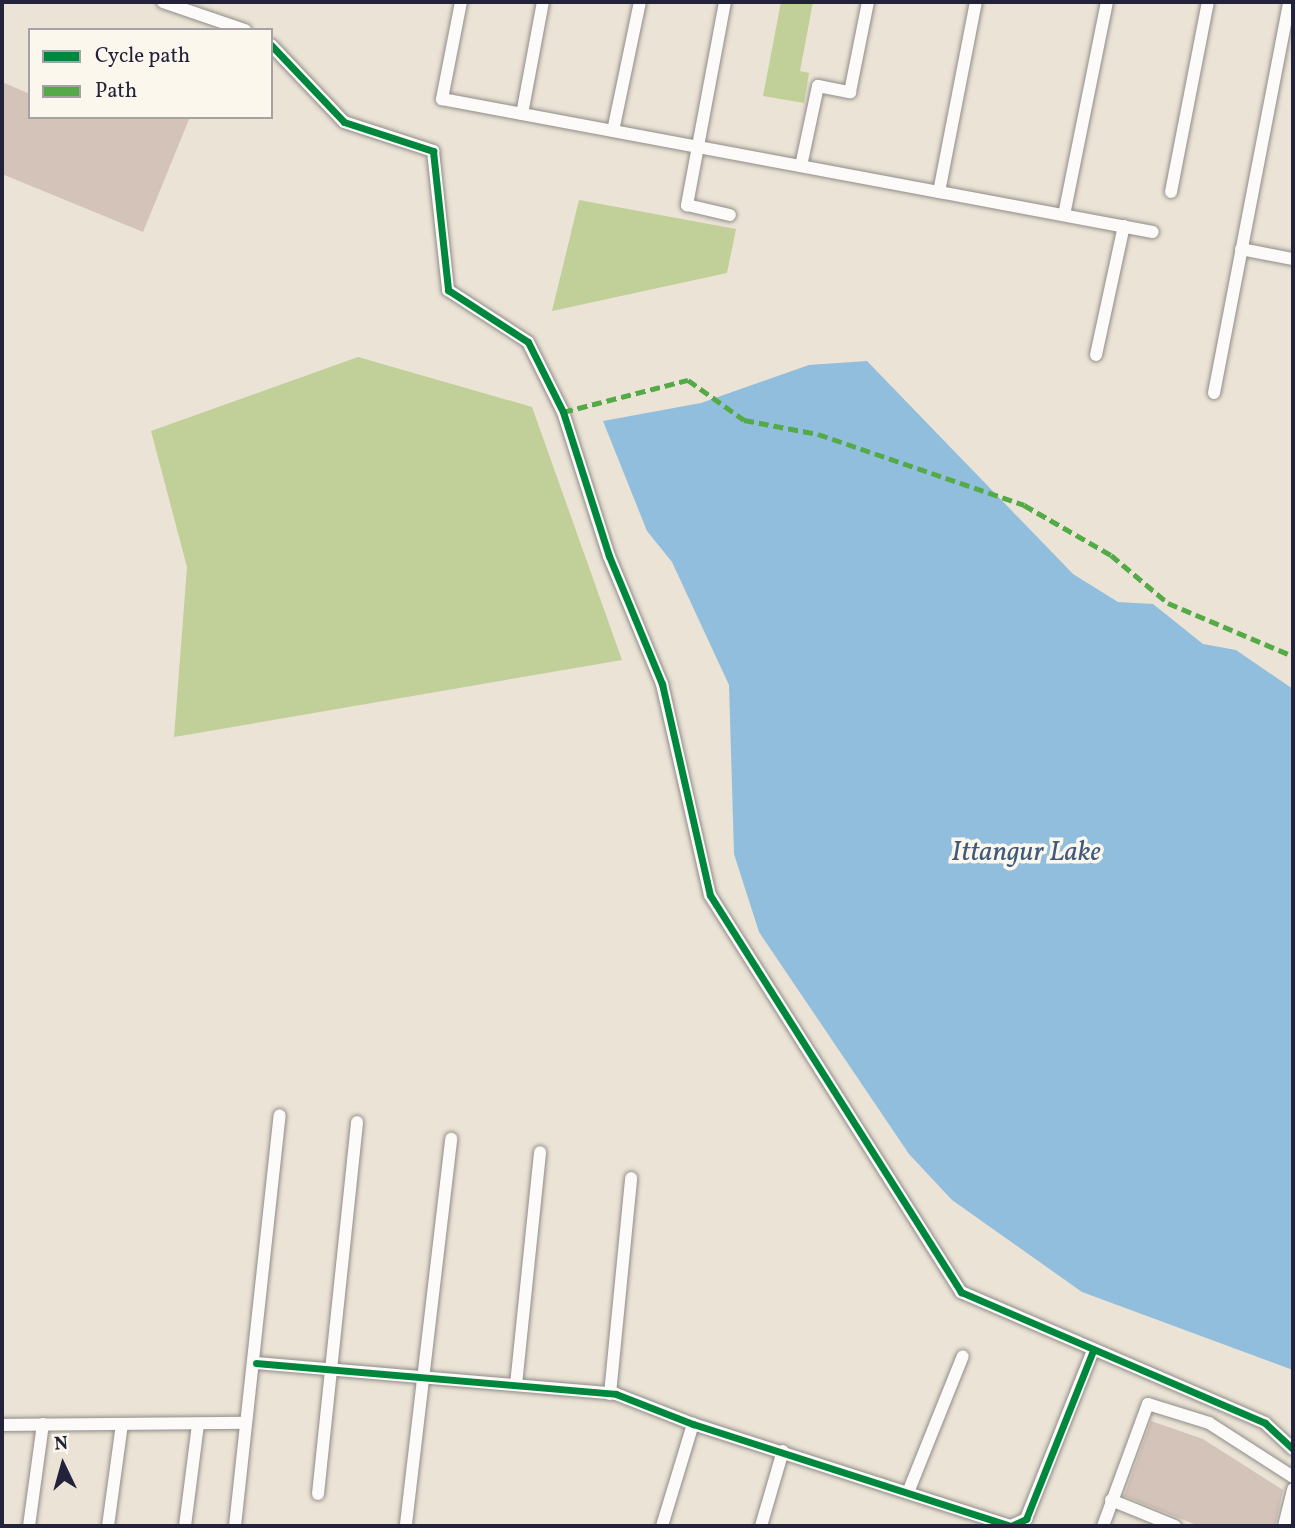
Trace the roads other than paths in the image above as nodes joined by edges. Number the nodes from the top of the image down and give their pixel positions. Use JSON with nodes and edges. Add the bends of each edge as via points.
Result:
{"nodes":[{"id":1,"x":163,"y":2,"type":"edge"},
{"id":2,"x":461,"y":2,"type":"edge"},
{"id":3,"x":543,"y":2,"type":"edge"},
{"id":4,"x":640,"y":2,"type":"edge"},
{"id":5,"x":725,"y":2,"type":"edge"},
{"id":6,"x":868,"y":2,"type":"edge"},
{"id":7,"x":976,"y":2,"type":"edge"},
{"id":8,"x":1107,"y":2,"type":"edge"},
{"id":9,"x":1208,"y":2,"type":"edge"},
{"id":10,"x":1289,"y":2,"type":"edge"},
{"id":11,"x":239,"y":28,"type":"edge"},
{"id":12,"x":273,"y":47,"type":"edge"},
{"id":13,"x":522,"y":114,"type":"junction"},
{"id":14,"x":613,"y":131,"type":"junction"},
{"id":15,"x":698,"y":146,"type":"junction"},
{"id":16,"x":801,"y":166,"type":"junction"},
{"id":17,"x":939,"y":192,"type":"junction"},
{"id":18,"x":1171,"y":192,"type":"dead end"},
{"id":19,"x":730,"y":215,"type":"dead end"},
{"id":20,"x":1065,"y":215,"type":"junction"},
{"id":21,"x":1124,"y":226,"type":"junction"},
{"id":22,"x":1153,"y":232,"type":"dead end"},
{"id":23,"x":1241,"y":249,"type":"junction"},
{"id":24,"x":1293,"y":259,"type":"edge"},
{"id":25,"x":1096,"y":355,"type":"dead end"},
{"id":26,"x":1214,"y":393,"type":"dead end"},
{"id":27,"x":280,"y":1115,"type":"dead end"},
{"id":28,"x":357,"y":1122,"type":"dead end"},
{"id":29,"x":452,"y":1139,"type":"dead end"},
{"id":30,"x":540,"y":1152,"type":"dead end"},
{"id":31,"x":631,"y":1178,"type":"dead end"},
{"id":32,"x":1093,"y":1351,"type":"junction"},
{"id":33,"x":963,"y":1356,"type":"dead end"},
{"id":34,"x":256,"y":1363,"type":"junction"},
{"id":35,"x":331,"y":1372,"type":"junction"},
{"id":36,"x":424,"y":1381,"type":"junction"},
{"id":37,"x":516,"y":1385,"type":"junction"},
{"id":38,"x":610,"y":1394,"type":"junction"},
{"id":39,"x":245,"y":1423,"type":"junction"},
{"id":40,"x":43,"y":1424,"type":"junction"},
{"id":41,"x":122,"y":1424,"type":"junction"},
{"id":42,"x":198,"y":1424,"type":"junction"},
{"id":43,"x":692,"y":1424,"type":"junction"},
{"id":44,"x":2,"y":1425,"type":"edge"},
{"id":45,"x":1293,"y":1448,"type":"edge"},
{"id":46,"x":783,"y":1451,"type":"junction"},
{"id":47,"x":1293,"y":1478,"type":"edge"},
{"id":48,"x":1293,"y":1489,"type":"edge"},
{"id":49,"x":909,"y":1490,"type":"junction"},
{"id":50,"x":318,"y":1494,"type":"dead end"},
{"id":51,"x":1111,"y":1500,"type":"junction"},
{"id":52,"x":406,"y":1524,"type":"dead end"},
{"id":53,"x":29,"y":1526,"type":"edge"},
{"id":54,"x":108,"y":1526,"type":"edge"},
{"id":55,"x":185,"y":1526,"type":"edge"},
{"id":56,"x":235,"y":1526,"type":"edge"},
{"id":57,"x":662,"y":1526,"type":"edge"},
{"id":58,"x":761,"y":1526,"type":"edge"},
{"id":59,"x":1103,"y":1526,"type":"edge"},
{"id":60,"x":1175,"y":1526,"type":"edge"},
{"id":61,"x":1284,"y":1526,"type":"edge"}],
"edges":[{"from":1,"to":11,"type":"street"},
{"from":2,"to":13,"type":"street","via":[[442,99]]},
{"from":3,"to":13,"type":"street"},
{"from":4,"to":14,"type":"street"},
{"from":5,"to":15,"type":"street"},
{"from":6,"to":16,"type":"street","via":[[850,92],[818,86]]},
{"from":7,"to":17,"type":"street"},
{"from":8,"to":20,"type":"street"},
{"from":9,"to":18,"type":"street"},
{"from":10,"to":23,"type":"street"},
{"from":12,"to":32,"type":"street","via":[[344,122],[433,152],[448,290],[528,342],[563,412],[608,556],[662,684],[710,895],[961,1292]]},
{"from":13,"to":14,"type":"street"},
{"from":14,"to":15,"type":"street"},
{"from":15,"to":16,"type":"street"},
{"from":15,"to":19,"type":"street","via":[[687,205]]},
{"from":16,"to":17,"type":"street"},
{"from":17,"to":20,"type":"street"},
{"from":20,"to":21,"type":"street"},
{"from":21,"to":22,"type":"street"},
{"from":21,"to":25,"type":"street"},
{"from":23,"to":24,"type":"street"},
{"from":23,"to":26,"type":"street"},
{"from":27,"to":34,"type":"street"},
{"from":28,"to":35,"type":"street"},
{"from":29,"to":36,"type":"street"},
{"from":30,"to":37,"type":"street"},
{"from":31,"to":38,"type":"street"},
{"from":32,"to":45,"type":"street","via":[[1265,1423]]},
{"from":32,"to":49,"type":"street","via":[[1020,1524],[1012,1526]]},
{"from":33,"to":49,"type":"street"},
{"from":34,"to":35,"type":"street"},
{"from":34,"to":39,"type":"street"},
{"from":35,"to":36,"type":"street"},
{"from":35,"to":50,"type":"street"},
{"from":36,"to":37,"type":"street"},
{"from":36,"to":52,"type":"street"},
{"from":37,"to":38,"type":"street"},
{"from":38,"to":43,"type":"street"},
{"from":39,"to":42,"type":"street"},
{"from":39,"to":56,"type":"street"},
{"from":40,"to":41,"type":"street"},
{"from":40,"to":44,"type":"street"},
{"from":40,"to":53,"type":"street"},
{"from":41,"to":42,"type":"street"},
{"from":41,"to":54,"type":"street"},
{"from":42,"to":55,"type":"street"},
{"from":43,"to":46,"type":"street"},
{"from":43,"to":57,"type":"street"},
{"from":46,"to":49,"type":"street"},
{"from":46,"to":58,"type":"street"},
{"from":47,"to":51,"type":"street","via":[[1209,1423],[1148,1404]]},
{"from":48,"to":61,"type":"street"},
{"from":51,"to":59,"type":"street"},
{"from":51,"to":60,"type":"street"}]}
